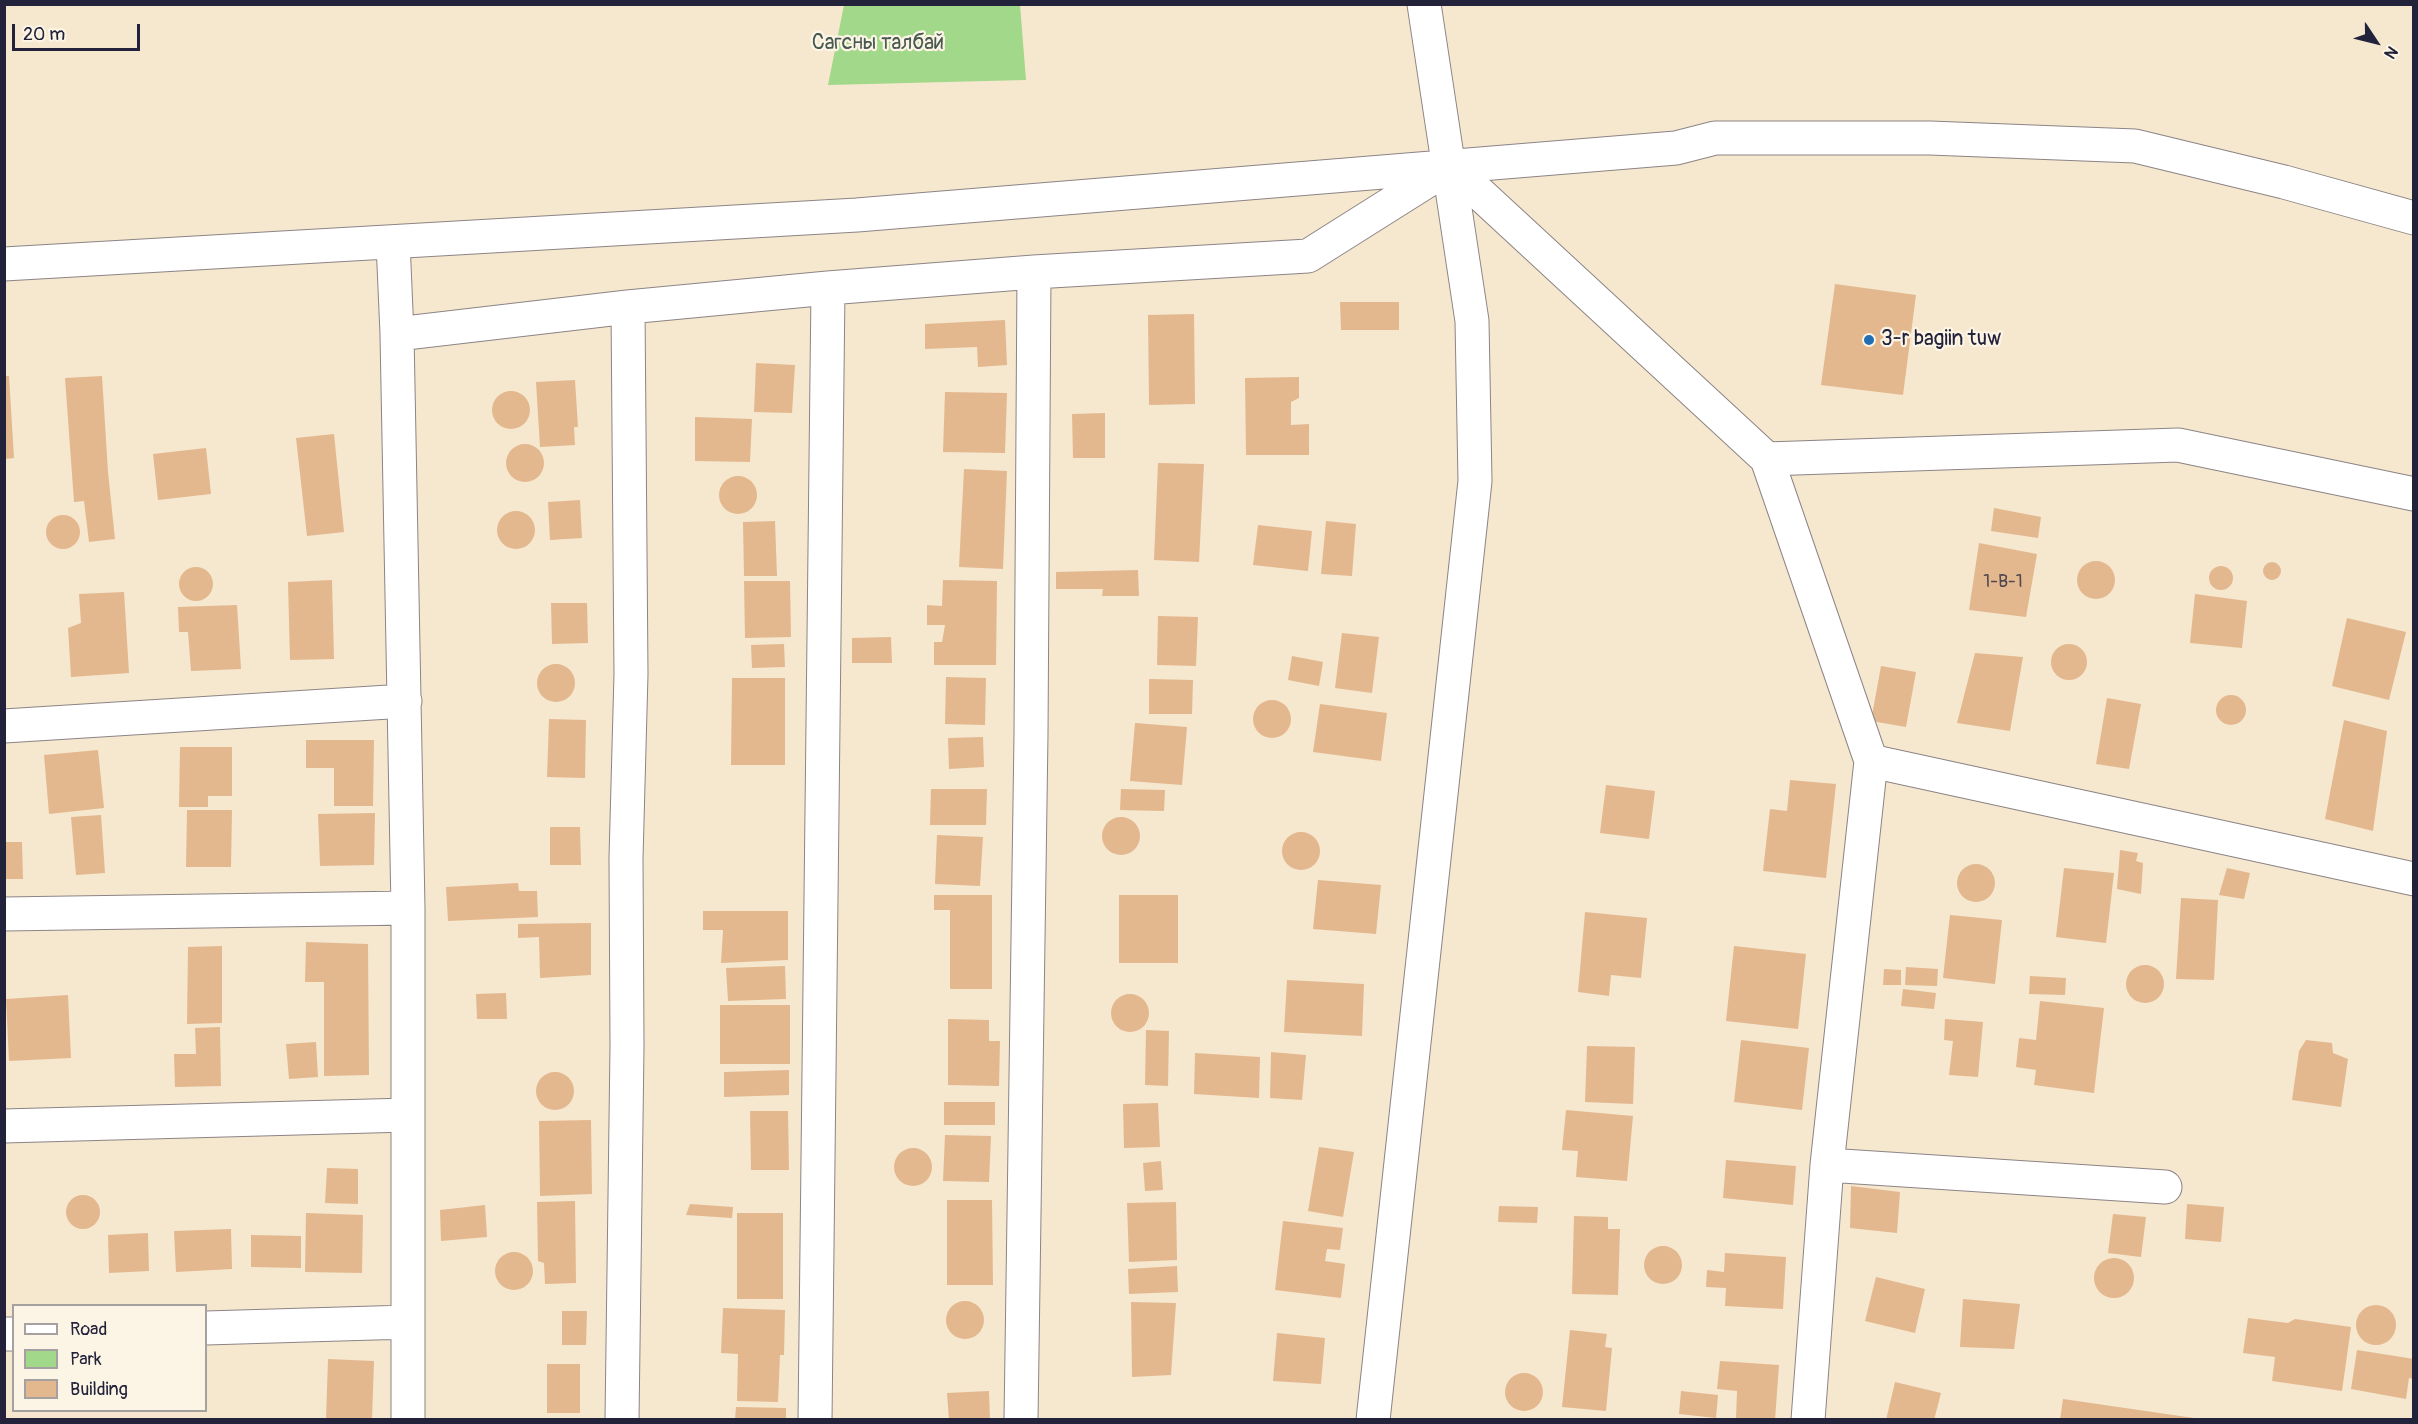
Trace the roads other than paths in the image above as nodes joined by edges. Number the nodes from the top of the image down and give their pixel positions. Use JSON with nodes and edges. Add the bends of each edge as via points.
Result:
{"nodes":[{"id":1,"x":1424,"y":4,"type":"edge"},
{"id":2,"x":1450,"y":166,"type":"junction"},
{"id":3,"x":2414,"y":218,"type":"edge"},
{"id":4,"x":393,"y":243,"type":"junction"},
{"id":5,"x":4,"y":264,"type":"edge"},
{"id":6,"x":1034,"y":272,"type":"junction"},
{"id":7,"x":828,"y":288,"type":"junction"},
{"id":8,"x":628,"y":307,"type":"junction"},
{"id":9,"x":397,"y":334,"type":"junction"},
{"id":10,"x":1767,"y":459,"type":"junction"},
{"id":11,"x":2414,"y":494,"type":"edge"},
{"id":12,"x":405,"y":701,"type":"junction"},
{"id":13,"x":4,"y":726,"type":"edge"},
{"id":14,"x":1871,"y":761,"type":"junction"},
{"id":15,"x":2414,"y":879,"type":"edge"},
{"id":16,"x":408,"y":908,"type":"junction"},
{"id":17,"x":4,"y":914,"type":"edge"},
{"id":18,"x":408,"y":1115,"type":"junction"},
{"id":19,"x":4,"y":1126,"type":"edge"},
{"id":20,"x":1827,"y":1165,"type":"junction"},
{"id":21,"x":2164,"y":1187,"type":"dead end"},
{"id":22,"x":408,"y":1322,"type":"junction"},
{"id":23,"x":207,"y":1328,"type":"edge"},
{"id":24,"x":408,"y":1419,"type":"edge"},
{"id":25,"x":622,"y":1419,"type":"edge"},
{"id":26,"x":815,"y":1419,"type":"edge"},
{"id":27,"x":1021,"y":1419,"type":"edge"},
{"id":28,"x":1373,"y":1419,"type":"edge"},
{"id":29,"x":1808,"y":1419,"type":"edge"}],
"edges":[{"from":1,"to":2,"type":"street"},
{"from":2,"to":3,"type":"street","via":[[1676,148],[1715,138],[1930,138],[2135,146]]},
{"from":2,"to":4,"type":"street","via":[[857,215]]},
{"from":2,"to":6,"type":"street","via":[[1308,256]]},
{"from":2,"to":10,"type":"street"},
{"from":2,"to":28,"type":"street","via":[[1472,321],[1475,481]]},
{"from":4,"to":5,"type":"street"},
{"from":4,"to":9,"type":"street"},
{"from":6,"to":7,"type":"street"},
{"from":6,"to":27,"type":"street"},
{"from":7,"to":8,"type":"street"},
{"from":7,"to":26,"type":"street"},
{"from":8,"to":9,"type":"street"},
{"from":8,"to":25,"type":"street","via":[[631,674]]},
{"from":9,"to":12,"type":"street"},
{"from":10,"to":11,"type":"street","via":[[2178,445]]},
{"from":10,"to":14,"type":"street"},
{"from":12,"to":13,"type":"street"},
{"from":12,"to":16,"type":"street"},
{"from":14,"to":15,"type":"street"},
{"from":14,"to":20,"type":"street"},
{"from":16,"to":17,"type":"street"},
{"from":16,"to":18,"type":"street"},
{"from":18,"to":19,"type":"street"},
{"from":18,"to":22,"type":"street"},
{"from":20,"to":21,"type":"street"},
{"from":20,"to":29,"type":"street"},
{"from":22,"to":23,"type":"street"},
{"from":22,"to":24,"type":"street"}]}
